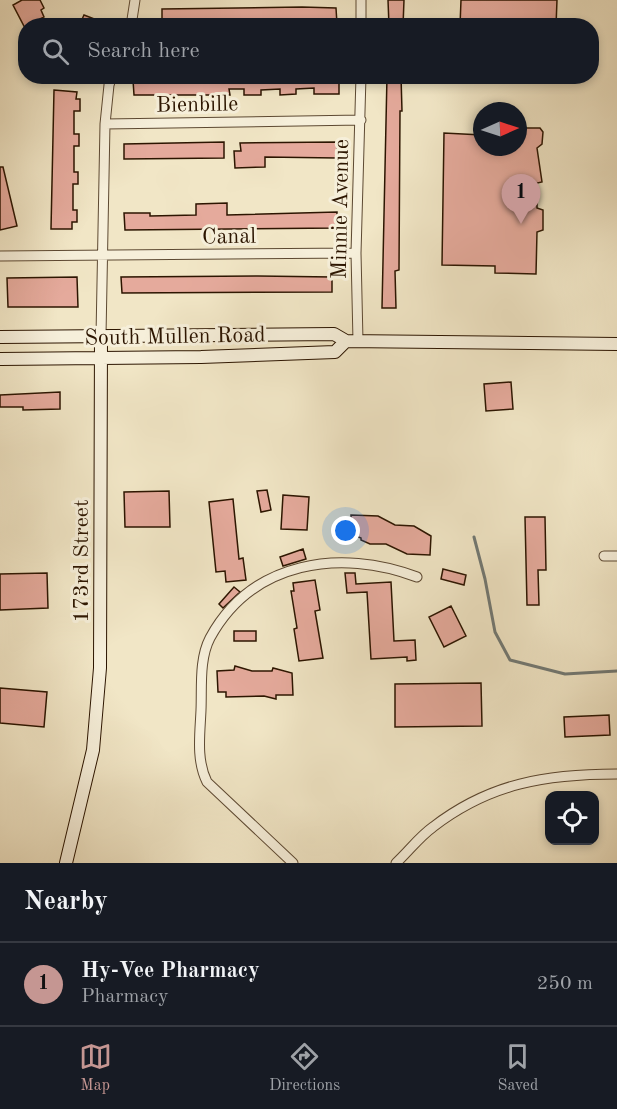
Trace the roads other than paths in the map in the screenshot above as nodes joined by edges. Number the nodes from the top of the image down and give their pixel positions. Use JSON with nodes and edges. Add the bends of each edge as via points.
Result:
{"nodes":[{"id":1,"x":135,"y":0,"type":"edge"},
{"id":2,"x":361,"y":0,"type":"edge"},
{"id":3,"x":132,"y":18,"type":"edge"},
{"id":4,"x":361,"y":18,"type":"edge"},
{"id":5,"x":109,"y":84,"type":"edge"},
{"id":6,"x":361,"y":84,"type":"edge"},
{"id":7,"x":361,"y":120,"type":"junction"},
{"id":8,"x":105,"y":124,"type":"junction"},
{"id":9,"x":356,"y":253,"type":"junction"},
{"id":10,"x":0,"y":256,"type":"edge"},
{"id":11,"x":102,"y":256,"type":"junction"},
{"id":12,"x":101,"y":336,"type":"junction"},
{"id":13,"x":0,"y":337,"type":"edge"},
{"id":14,"x":352,"y":341,"type":"junction"},
{"id":15,"x":617,"y":344,"type":"edge"},
{"id":16,"x":0,"y":358,"type":"edge"},
{"id":17,"x":100,"y":358,"type":"junction"},
{"id":18,"x":604,"y":556,"type":"dead end"},
{"id":19,"x":617,"y":556,"type":"edge"},
{"id":20,"x":417,"y":577,"type":"dead end"},
{"id":21,"x":617,"y":774,"type":"edge"},
{"id":22,"x":66,"y":863,"type":"edge"},
{"id":23,"x":294,"y":863,"type":"edge"},
{"id":24,"x":396,"y":863,"type":"edge"}],
"edges":[{"from":1,"to":3,"type":"street"},
{"from":2,"to":4,"type":"street"},
{"from":5,"to":8,"type":"street","name":"173rd Street"},
{"from":6,"to":7,"type":"street","name":"Minnie Avenue"},
{"from":7,"to":8,"type":"street","name":"Bienbille"},
{"from":7,"to":9,"type":"street","name":"Minnie Avenue"},
{"from":8,"to":11,"type":"street","name":"173rd Street"},
{"from":9,"to":11,"type":"street","name":"Canal"},
{"from":9,"to":14,"type":"street","name":"Minnie Avenue"},
{"from":10,"to":11,"type":"street"},
{"from":11,"to":12,"type":"street","name":"173rd Street"},
{"from":12,"to":13,"type":"street","name":"South Mullen Road"},
{"from":12,"to":14,"type":"street","name":"South Mullen Road","via":[[334,334]]},
{"from":12,"to":17,"type":"street","name":"173rd Street"},
{"from":14,"to":15,"type":"street","name":"South Mullen Road"},
{"from":14,"to":17,"type":"street","name":"South Mullen Road","via":[[335,352]]},
{"from":16,"to":17,"type":"street","name":"South Mullen Road"},
{"from":17,"to":22,"type":"street","name":"173rd Street","via":[[98,690],[93,750]]},
{"from":18,"to":19,"type":"street"},
{"from":20,"to":23,"type":"street","via":[[341,563],[317,563],[286,570],[236,602],[210,639],[202,662],[202,772],[207,782]]},
{"from":21,"to":24,"type":"street","via":[[557,776],[485,796],[431,828]]}]}
